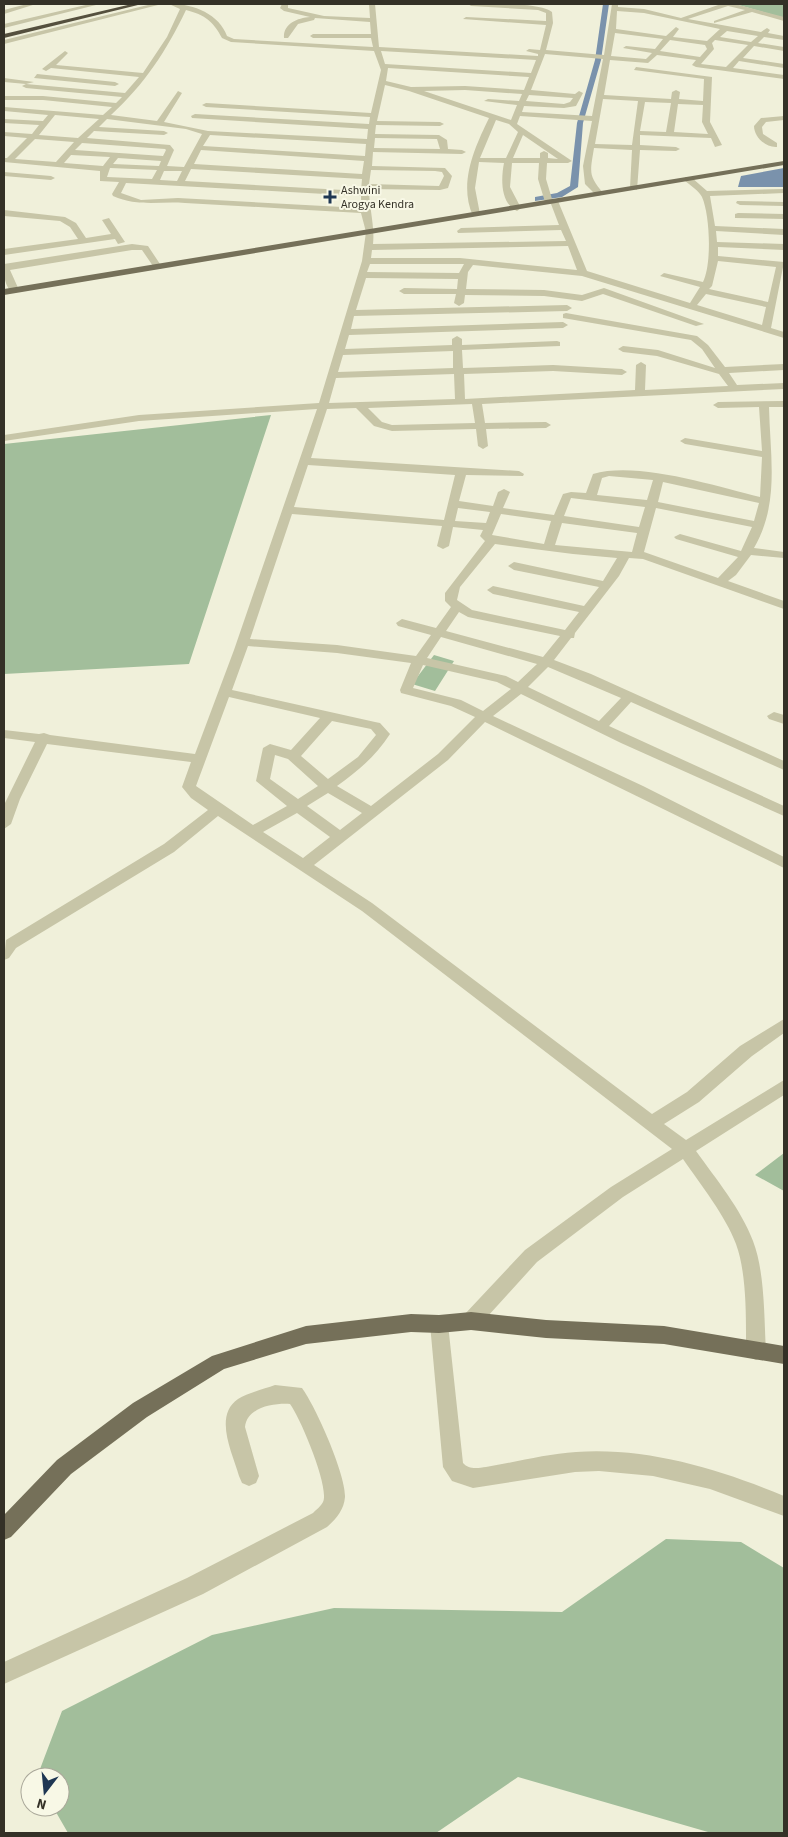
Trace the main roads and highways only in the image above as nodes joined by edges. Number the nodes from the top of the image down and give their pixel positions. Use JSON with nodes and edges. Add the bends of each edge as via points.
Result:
{"nodes":[{"id":1,"x":122,"y":4,"type":"edge"},
{"id":2,"x":139,"y":4,"type":"edge"},
{"id":3,"x":4,"y":32,"type":"edge"},
{"id":4,"x":4,"y":36,"type":"edge"},
{"id":5,"x":784,"y":163,"type":"edge"},
{"id":6,"x":4,"y":292,"type":"edge"},
{"id":7,"x":784,"y":1355,"type":"edge"},
{"id":8,"x":4,"y":1530,"type":"edge"}],
"edges":[{"from":1,"to":3,"type":"highway"},
{"from":2,"to":4,"type":"highway"},
{"from":5,"to":6,"type":"main road","via":[[600,194],[474,206],[460,217],[368,222],[158,267]]},
{"from":7,"to":8,"type":"main road","via":[[664,1335],[546,1329],[471,1321],[411,1323],[306,1335],[219,1362],[140,1410],[64,1467]]}]}
